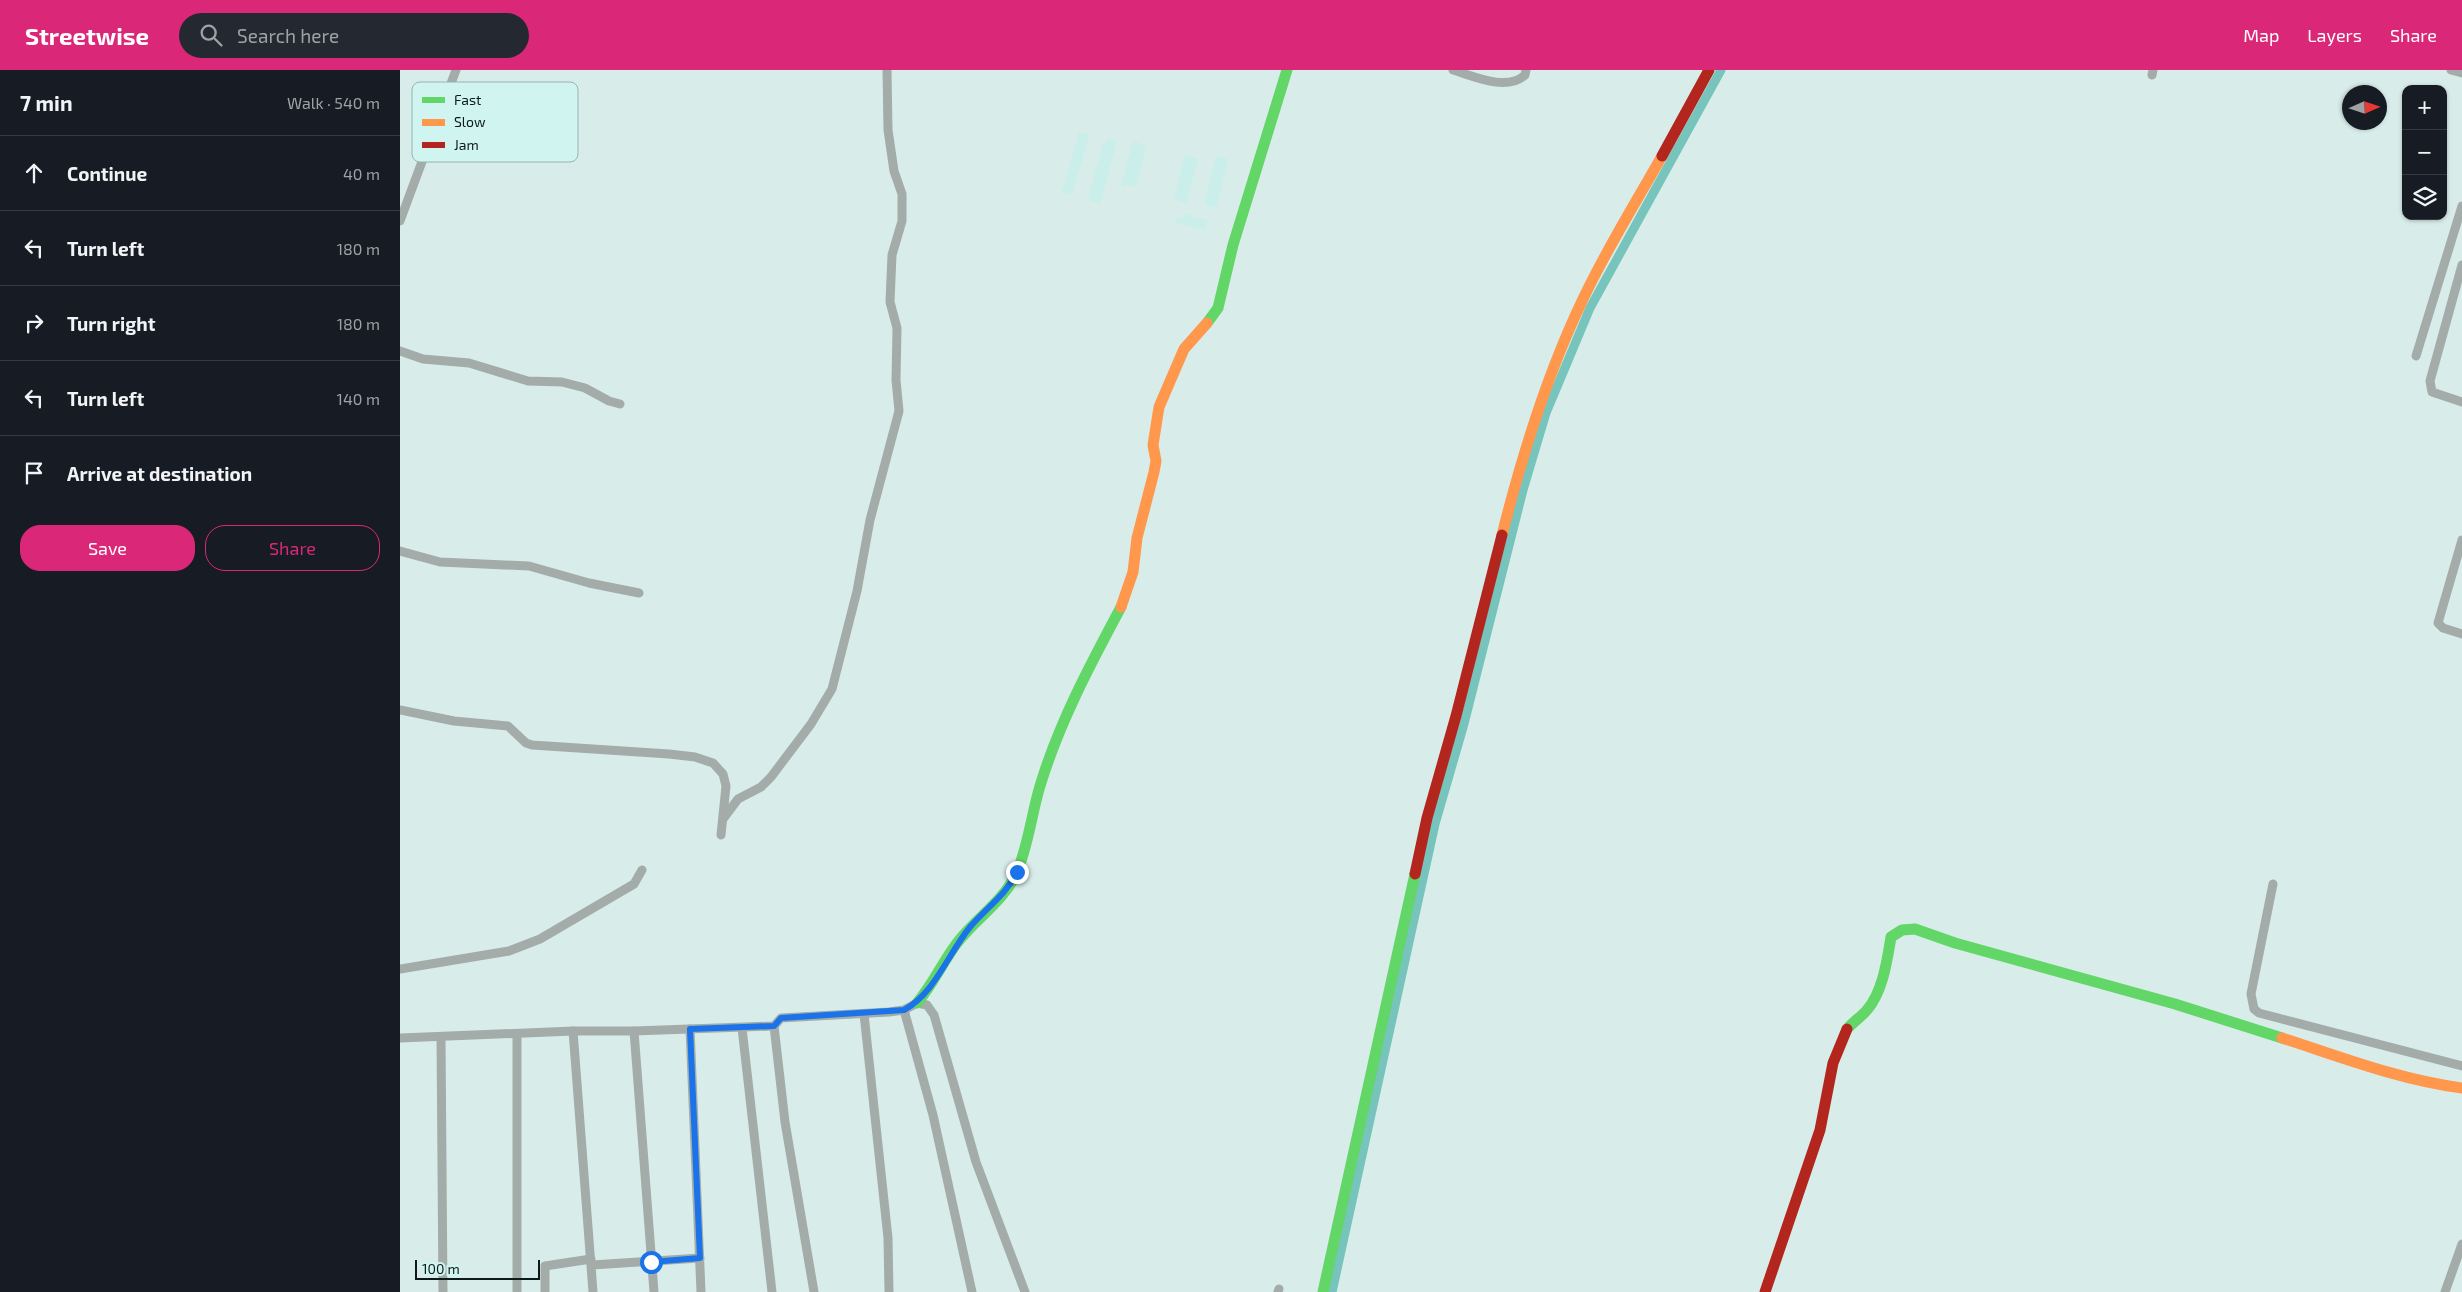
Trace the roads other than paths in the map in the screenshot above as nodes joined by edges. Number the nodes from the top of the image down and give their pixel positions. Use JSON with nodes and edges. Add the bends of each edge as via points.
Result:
{"nodes":[{"id":1,"x":456,"y":70,"type":"edge"},
{"id":2,"x":887,"y":70,"type":"edge"},
{"id":3,"x":1287,"y":70,"type":"edge"},
{"id":4,"x":1453,"y":70,"type":"edge"},
{"id":5,"x":1526,"y":70,"type":"edge"},
{"id":6,"x":1709,"y":70,"type":"edge"},
{"id":7,"x":2451,"y":70,"type":"edge"},
{"id":8,"x":2462,"y":73,"type":"edge"},
{"id":9,"x":452,"y":82,"type":"edge"},
{"id":10,"x":422,"y":162,"type":"edge"},
{"id":11,"x":2462,"y":206,"type":"edge"},
{"id":12,"x":400,"y":221,"type":"edge"},
{"id":13,"x":2462,"y":265,"type":"edge"},
{"id":14,"x":400,"y":351,"type":"edge"},
{"id":15,"x":2416,"y":356,"type":"dead end"},
{"id":16,"x":2462,"y":402,"type":"edge"},
{"id":17,"x":620,"y":404,"type":"dead end"},
{"id":18,"x":2462,"y":540,"type":"edge"},
{"id":19,"x":400,"y":551,"type":"edge"},
{"id":20,"x":639,"y":593,"type":"dead end"},
{"id":21,"x":2462,"y":634,"type":"edge"},
{"id":22,"x":400,"y":710,"type":"edge"},
{"id":23,"x":723,"y":819,"type":"junction"},
{"id":24,"x":721,"y":835,"type":"dead end"},
{"id":25,"x":642,"y":870,"type":"dead end"},
{"id":26,"x":2273,"y":884,"type":"dead end"},
{"id":27,"x":400,"y":969,"type":"edge"},
{"id":28,"x":917,"y":1003,"type":"junction"},
{"id":29,"x":904,"y":1010,"type":"junction"},
{"id":30,"x":864,"y":1014,"type":"junction"},
{"id":31,"x":774,"y":1026,"type":"junction"},
{"id":32,"x":742,"y":1028,"type":"junction"},
{"id":33,"x":690,"y":1029,"type":"junction"},
{"id":34,"x":573,"y":1031,"type":"junction"},
{"id":35,"x":634,"y":1032,"type":"junction"},
{"id":36,"x":517,"y":1034,"type":"junction"},
{"id":37,"x":441,"y":1037,"type":"junction"},
{"id":38,"x":400,"y":1038,"type":"edge"},
{"id":39,"x":2462,"y":1066,"type":"edge"},
{"id":40,"x":2462,"y":1088,"type":"edge"},
{"id":41,"x":2462,"y":1244,"type":"edge"},
{"id":42,"x":700,"y":1258,"type":"junction"},
{"id":43,"x":591,"y":1262,"type":"junction"},
{"id":44,"x":651,"y":1262,"type":"junction"},
{"id":45,"x":443,"y":1292,"type":"edge"},
{"id":46,"x":517,"y":1292,"type":"edge"},
{"id":47,"x":545,"y":1292,"type":"edge"},
{"id":48,"x":593,"y":1292,"type":"edge"},
{"id":49,"x":654,"y":1292,"type":"edge"},
{"id":50,"x":701,"y":1292,"type":"edge"},
{"id":51,"x":772,"y":1292,"type":"edge"},
{"id":52,"x":814,"y":1292,"type":"edge"},
{"id":53,"x":889,"y":1292,"type":"edge"},
{"id":54,"x":972,"y":1292,"type":"edge"},
{"id":55,"x":1025,"y":1292,"type":"edge"},
{"id":56,"x":1323,"y":1292,"type":"edge"},
{"id":57,"x":1765,"y":1292,"type":"edge"},
{"id":58,"x":2446,"y":1292,"type":"edge"}],
"edges":[{"from":1,"to":9,"type":"street"},
{"from":2,"to":23,"type":"street","via":[[888,130],[894,171],[902,194],[902,221],[892,254],[890,302],[897,328],[899,411],[870,520],[858,591],[832,689],[771,778],[738,799]]},
{"from":3,"to":28,"type":"street","via":[[1235,236],[1218,308],[1184,349],[1159,408],[1153,445],[1156,461],[1124,602],[1066,715],[1040,786],[1017,872],[1002,895],[957,943]]},
{"from":4,"to":5,"type":"street","via":[[1504,83],[1520,80]]},
{"from":6,"to":56,"type":"street","via":[[1583,299],[1539,406],[1515,482],[1427,818]]},
{"from":7,"to":8,"type":"street"},
{"from":10,"to":12,"type":"street"},
{"from":11,"to":15,"type":"street"},
{"from":13,"to":16,"type":"street","via":[[2430,381],[2432,392]]},
{"from":14,"to":17,"type":"street","via":[[422,359],[469,364],[528,381],[562,382]]},
{"from":18,"to":21,"type":"street","via":[[2438,623]]},
{"from":19,"to":20,"type":"street","via":[[440,562],[529,566]]},
{"from":22,"to":23,"type":"street","via":[[454,722],[508,726],[526,744],[630,750],[695,757],[713,763],[723,774],[726,786]]},
{"from":23,"to":24,"type":"street"},
{"from":25,"to":27,"type":"street","via":[[634,884],[540,939],[509,951]]},
{"from":26,"to":39,"type":"street","via":[[2251,994],[2254,1009],[2259,1013]]},
{"from":28,"to":29,"type":"street"},
{"from":28,"to":55,"type":"street","via":[[927,1005],[934,1015],[976,1162]]},
{"from":29,"to":30,"type":"street"},
{"from":29,"to":54,"type":"street","via":[[931,1106]]},
{"from":30,"to":31,"type":"street","via":[[781,1018]]},
{"from":30,"to":53,"type":"street","via":[[888,1238]]},
{"from":31,"to":32,"type":"street"},
{"from":31,"to":52,"type":"street","via":[[785,1122]]},
{"from":32,"to":33,"type":"street"},
{"from":32,"to":51,"type":"street"},
{"from":33,"to":35,"type":"street"},
{"from":33,"to":42,"type":"street"},
{"from":34,"to":35,"type":"street"},
{"from":34,"to":36,"type":"street"},
{"from":34,"to":43,"type":"street"},
{"from":35,"to":44,"type":"street"},
{"from":36,"to":37,"type":"street"},
{"from":36,"to":46,"type":"street"},
{"from":37,"to":38,"type":"street"},
{"from":37,"to":45,"type":"street"},
{"from":40,"to":57,"type":"street","via":[[2392,1073],[2076,975],[1954,943],[1915,929],[1902,930],[1891,937],[1886,968],[1875,998],[1848,1028],[1837,1051],[1820,1130]]},
{"from":41,"to":58,"type":"street"},
{"from":42,"to":44,"type":"street"},
{"from":42,"to":50,"type":"street"},
{"from":43,"to":44,"type":"street"},
{"from":43,"to":47,"type":"street","via":[[545,1266]]},
{"from":43,"to":48,"type":"street"},
{"from":44,"to":49,"type":"street"}]}
